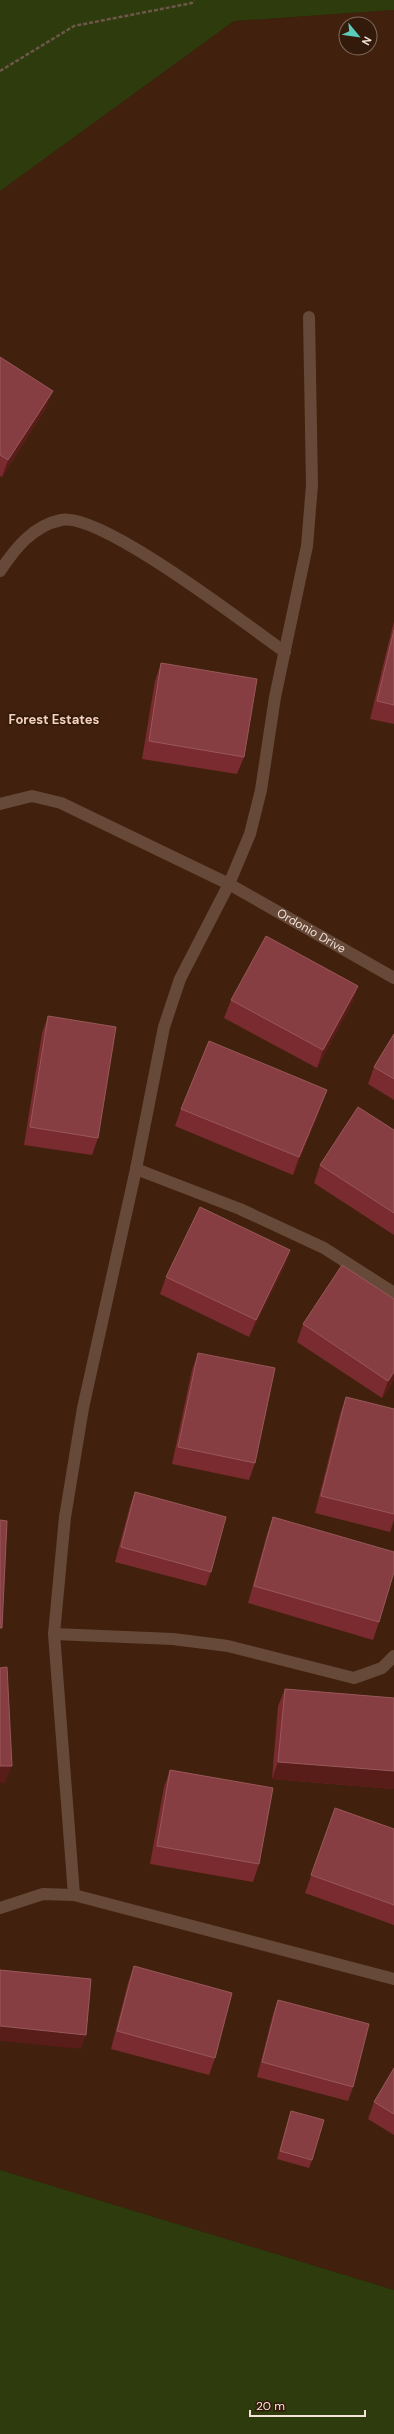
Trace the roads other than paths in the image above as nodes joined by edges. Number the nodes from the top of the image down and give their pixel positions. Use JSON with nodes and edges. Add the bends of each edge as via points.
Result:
{"nodes":[{"id":1,"x":309,"y":317,"type":"dead end"},
{"id":2,"x":0,"y":571,"type":"edge"},
{"id":3,"x":285,"y":652,"type":"junction"},
{"id":4,"x":0,"y":804,"type":"edge"},
{"id":5,"x":229,"y":884,"type":"junction"},
{"id":6,"x":394,"y":978,"type":"edge"},
{"id":7,"x":136,"y":1169,"type":"junction"},
{"id":8,"x":394,"y":1293,"type":"edge"},
{"id":9,"x":54,"y":1634,"type":"junction"},
{"id":10,"x":394,"y":1656,"type":"edge"},
{"id":11,"x":74,"y":1895,"type":"junction"},
{"id":12,"x":0,"y":1908,"type":"edge"},
{"id":13,"x":394,"y":1979,"type":"edge"}],
"edges":[{"from":1,"to":3,"type":"street","via":[[312,485],[307,546]]},
{"from":2,"to":3,"type":"street","via":[[14,551],[35,531],[62,520],[92,526],[136,547]]},
{"from":3,"to":5,"type":"street","via":[[267,742],[261,790],[250,834]]},
{"from":4,"to":5,"type":"street","name":"Ordonio Drive","via":[[32,796],[61,802]]},
{"from":5,"to":6,"type":"street","name":"Ordonio Drive"},
{"from":5,"to":7,"type":"street","via":[[180,979],[164,1027]]},
{"from":7,"to":8,"type":"street","via":[[240,1209],[324,1248]]},
{"from":7,"to":9,"type":"street","via":[[83,1408],[65,1517]]},
{"from":9,"to":10,"type":"street","via":[[172,1639],[228,1646],[354,1678],[382,1668]]},
{"from":9,"to":11,"type":"street"},
{"from":11,"to":12,"type":"street","via":[[43,1894]]},
{"from":11,"to":13,"type":"street"}]}
